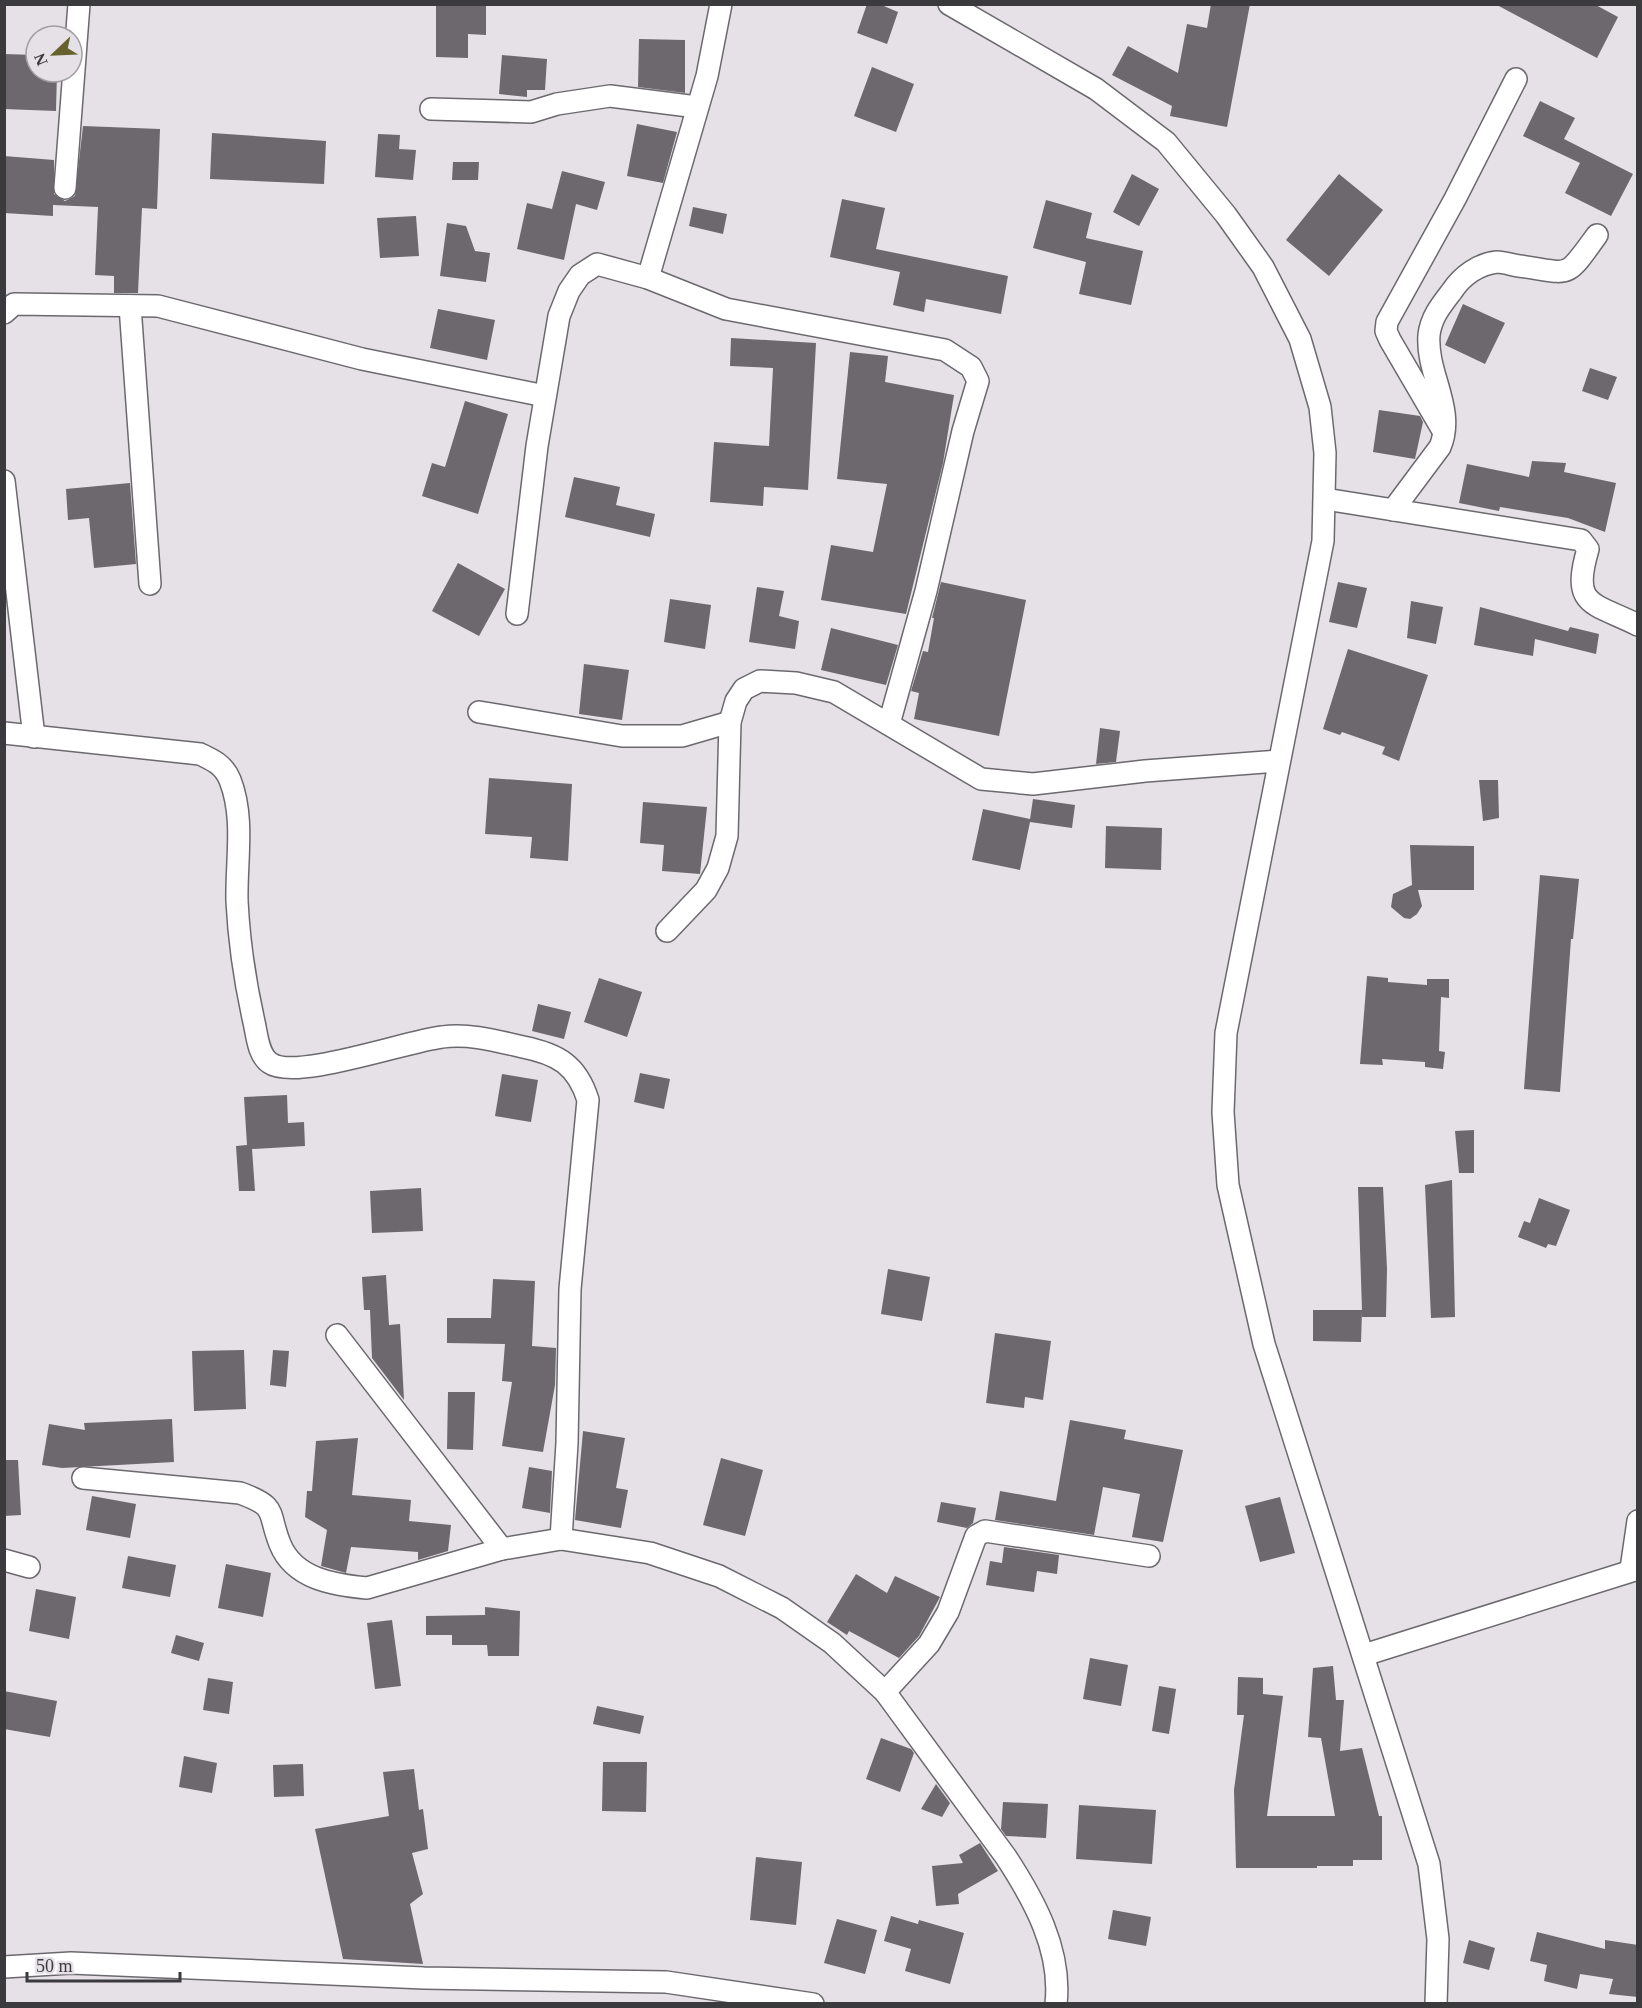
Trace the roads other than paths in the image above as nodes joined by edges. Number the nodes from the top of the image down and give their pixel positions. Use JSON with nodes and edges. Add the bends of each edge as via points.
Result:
{"nodes":[{"id":1,"x":79,"y":4,"type":"edge"},
{"id":2,"x":721,"y":4,"type":"edge"},
{"id":3,"x":949,"y":4,"type":"edge"},
{"id":4,"x":1516,"y":79,"type":"dead end"},
{"id":5,"x":698,"y":107,"type":"junction"},
{"id":6,"x":431,"y":109,"type":"dead end"},
{"id":7,"x":65,"y":188,"type":"dead end"},
{"id":8,"x":1597,"y":236,"type":"dead end"},
{"id":9,"x":648,"y":278,"type":"junction"},
{"id":10,"x":130,"y":306,"type":"junction"},
{"id":11,"x":4,"y":313,"type":"edge"},
{"id":12,"x":545,"y":396,"type":"junction"},
{"id":13,"x":1445,"y":435,"type":"junction"},
{"id":14,"x":4,"y":481,"type":"edge"},
{"id":15,"x":1325,"y":499,"type":"junction"},
{"id":16,"x":1393,"y":510,"type":"junction"},
{"id":17,"x":150,"y":584,"type":"dead end"},
{"id":18,"x":517,"y":614,"type":"dead end"},
{"id":19,"x":1638,"y":625,"type":"edge"},
{"id":20,"x":479,"y":712,"type":"dead end"},
{"id":21,"x":730,"y":722,"type":"junction"},
{"id":22,"x":889,"y":724,"type":"junction"},
{"id":23,"x":4,"y":733,"type":"edge"},
{"id":24,"x":34,"y":737,"type":"junction"},
{"id":25,"x":1278,"y":761,"type":"junction"},
{"id":26,"x":667,"y":931,"type":"dead end"},
{"id":27,"x":337,"y":1335,"type":"dead end"},
{"id":28,"x":83,"y":1478,"type":"dead end"},
{"id":29,"x":1638,"y":1521,"type":"edge"},
{"id":30,"x":561,"y":1539,"type":"junction"},
{"id":31,"x":502,"y":1549,"type":"junction"},
{"id":32,"x":1149,"y":1556,"type":"dead end"},
{"id":33,"x":4,"y":1560,"type":"edge"},
{"id":34,"x":28,"y":1567,"type":"dead end"},
{"id":35,"x":1634,"y":1569,"type":"edge"},
{"id":36,"x":1364,"y":1654,"type":"junction"},
{"id":37,"x":885,"y":1692,"type":"junction"},
{"id":38,"x":4,"y":1967,"type":"edge"},
{"id":39,"x":813,"y":2004,"type":"edge"},
{"id":40,"x":1056,"y":2004,"type":"edge"},
{"id":41,"x":1436,"y":2004,"type":"edge"}],
"edges":[{"from":1,"to":7,"type":"street"},
{"from":2,"to":5,"type":"street"},
{"from":3,"to":15,"type":"street","via":[[1096,89],[1158,135],[1226,215],[1263,267],[1300,339],[1320,407]]},
{"from":4,"to":13,"type":"street","via":[[1387,322],[1390,340]]},
{"from":5,"to":6,"type":"street","via":[[610,96],[531,112]]},
{"from":5,"to":9,"type":"street"},
{"from":8,"to":13,"type":"street","via":[[1571,270],[1559,274],[1498,262],[1477,267],[1455,286],[1435,315],[1429,335],[1446,418]]},
{"from":9,"to":12,"type":"street","via":[[597,264],[580,275],[559,316]]},
{"from":9,"to":22,"type":"street","via":[[726,309],[945,350],[971,367],[978,381]]},
{"from":10,"to":11,"type":"street","via":[[14,304]]},
{"from":10,"to":12,"type":"street","via":[[158,306],[362,359]]},
{"from":10,"to":17,"type":"street"},
{"from":12,"to":18,"type":"street"},
{"from":13,"to":16,"type":"street"},
{"from":14,"to":24,"type":"street"},
{"from":15,"to":16,"type":"street"},
{"from":15,"to":25,"type":"street","via":[[1323,541]]},
{"from":16,"to":19,"type":"street","via":[[1581,540],[1588,549],[1580,583],[1583,592],[1590,602]]},
{"from":20,"to":21,"type":"street","via":[[622,736],[682,736]]},
{"from":21,"to":22,"type":"street","via":[[736,700],[744,689],[760,681],[796,683],[834,692]]},
{"from":21,"to":26,"type":"street","via":[[727,836],[718,868],[706,890]]},
{"from":22,"to":25,"type":"street","via":[[981,779],[1033,784]]},
{"from":23,"to":24,"type":"street"},
{"from":24,"to":30,"type":"street","via":[[200,754],[218,762],[229,778],[237,807],[237,901],[246,986],[260,1050],[268,1062],[281,1068],[312,1066],[445,1036],[485,1039],[542,1051],[582,1079],[588,1100],[570,1289]]},
{"from":25,"to":36,"type":"street","via":[[1226,1033],[1223,1112],[1228,1185],[1264,1344]]},
{"from":27,"to":31,"type":"street"},
{"from":28,"to":31,"type":"street","via":[[240,1493],[259,1500],[272,1511],[280,1544],[290,1561],[315,1578],[347,1586],[367,1588]]},
{"from":29,"to":35,"type":"street"},
{"from":30,"to":31,"type":"street"},
{"from":30,"to":37,"type":"street","via":[[650,1553],[719,1576],[782,1608],[832,1643]]},
{"from":32,"to":37,"type":"street","via":[[980,1533],[948,1612],[929,1644]]},
{"from":33,"to":34,"type":"street"},
{"from":35,"to":36,"type":"street"},
{"from":36,"to":41,"type":"street","via":[[1429,1864],[1438,1939]]},
{"from":37,"to":40,"type":"street","via":[[1023,1883],[1043,1923],[1056,1965]]},
{"from":38,"to":39,"type":"street","via":[[70,1963],[424,1978],[666,1982]]}]}
